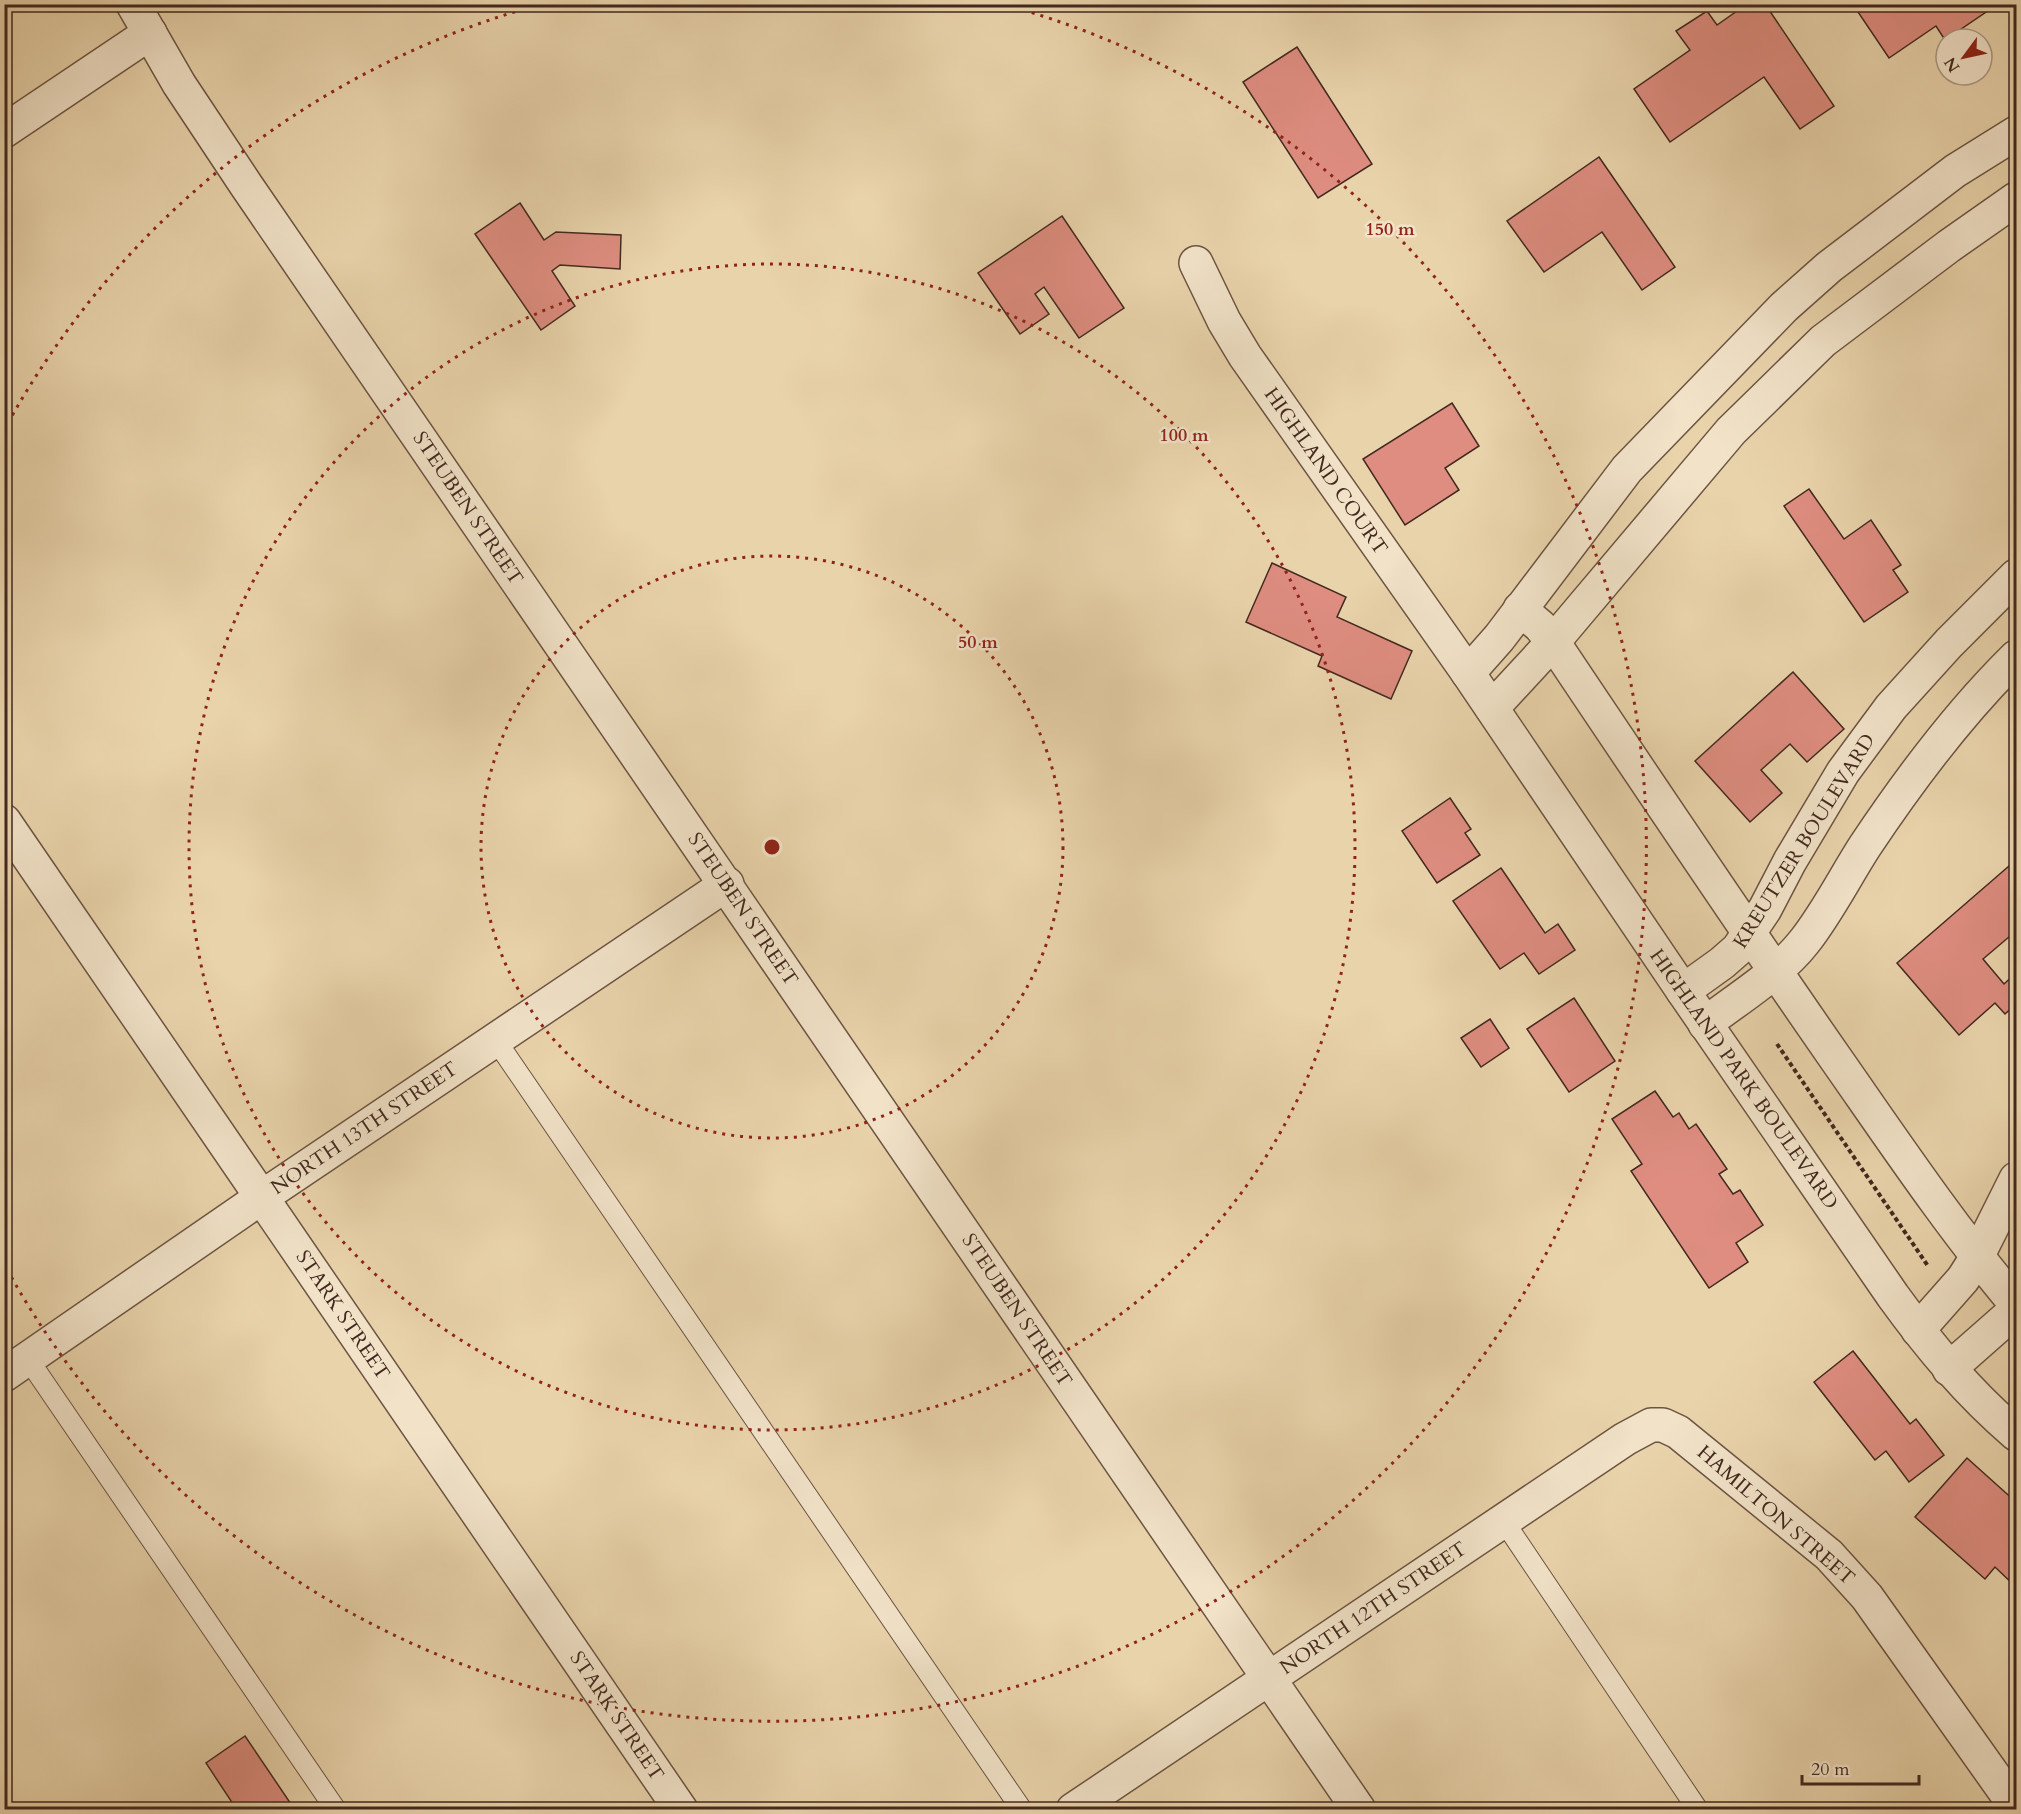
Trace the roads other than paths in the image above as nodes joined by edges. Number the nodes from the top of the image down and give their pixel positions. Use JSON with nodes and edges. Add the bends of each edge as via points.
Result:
{"nodes":[{"id":1,"x":133,"y":4,"type":"edge"},
{"id":2,"x":150,"y":33,"type":"junction"},
{"id":3,"x":4,"y":131,"type":"edge"},
{"id":4,"x":2016,"y":133,"type":"edge"},
{"id":5,"x":2016,"y":199,"type":"edge"},
{"id":6,"x":1196,"y":263,"type":"dead end"},
{"id":7,"x":2016,"y":576,"type":"edge"},
{"id":8,"x":1520,"y":609,"type":"junction"},
{"id":9,"x":1553,"y":642,"type":"junction"},
{"id":10,"x":2016,"y":657,"type":"edge"},
{"id":11,"x":1468,"y":673,"type":"junction"},
{"id":12,"x":1492,"y":708,"type":"junction"},
{"id":13,"x":4,"y":821,"type":"edge"},
{"id":14,"x":727,"y":884,"type":"junction"},
{"id":15,"x":1749,"y":934,"type":"junction"},
{"id":16,"x":1774,"y":971,"type":"junction"},
{"id":17,"x":1683,"y":991,"type":"junction"},
{"id":18,"x":1705,"y":1024,"type":"junction"},
{"id":19,"x":495,"y":1039,"type":"junction"},
{"id":20,"x":2016,"y":1179,"type":"edge"},
{"id":21,"x":262,"y":1197,"type":"junction"},
{"id":22,"x":1977,"y":1257,"type":"junction"},
{"id":23,"x":2016,"y":1304,"type":"edge"},
{"id":24,"x":2016,"y":1310,"type":"edge"},
{"id":25,"x":1918,"y":1330,"type":"junction"},
{"id":26,"x":16,"y":1367,"type":"edge"},
{"id":27,"x":1949,"y":1369,"type":"junction"},
{"id":28,"x":1678,"y":1431,"type":"joint"},
{"id":29,"x":2016,"y":1434,"type":"edge"},
{"id":30,"x":1503,"y":1520,"type":"junction"},
{"id":31,"x":1269,"y":1678,"type":"junction"},
{"id":32,"x":2016,"y":1807,"type":"edge"},
{"id":33,"x":336,"y":1809,"type":"edge"},
{"id":34,"x":681,"y":1809,"type":"edge"},
{"id":35,"x":1022,"y":1809,"type":"edge"},
{"id":36,"x":1073,"y":1809,"type":"edge"},
{"id":37,"x":1359,"y":1809,"type":"edge"},
{"id":38,"x":1698,"y":1809,"type":"edge"}],
"edges":[{"from":1,"to":2,"type":"street","name":"STEUBEN STREET"},
{"from":2,"to":3,"type":"street"},
{"from":2,"to":14,"type":"street","name":"STEUBEN STREET","via":[[246,184]]},
{"from":4,"to":8,"type":"street","via":[[1954,171],[1829,267],[1784,308],[1627,469]]},
{"from":5,"to":9,"type":"street","via":[[1823,341],[1731,431]]},
{"from":6,"to":11,"type":"street","name":"HIGHLAND COURT","via":[[1245,356]]},
{"from":7,"to":15,"type":"street","name":"KREUTZER BOULEVARD","via":[[1891,707],[1843,772]]},
{"from":8,"to":9,"type":"street"},
{"from":8,"to":11,"type":"street"},
{"from":9,"to":12,"type":"street"},
{"from":9,"to":15,"type":"street"},
{"from":10,"to":16,"type":"street","via":[[1964,714],[1916,776],[1804,942]]},
{"from":11,"to":12,"type":"street","name":"HIGHLAND PARK BOULEVARD"},
{"from":12,"to":17,"type":"street","name":"HIGHLAND PARK BOULEVARD"},
{"from":13,"to":21,"type":"street","name":"STARK STREET"},
{"from":14,"to":19,"type":"street","name":"NORTH 13TH STREET"},
{"from":14,"to":31,"type":"street","name":"STEUBEN STREET"},
{"from":15,"to":16,"type":"street"},
{"from":15,"to":17,"type":"street","name":"KREUTZER BOULEVARD","via":[[1730,956]]},
{"from":16,"to":18,"type":"street"},
{"from":16,"to":22,"type":"street"},
{"from":17,"to":18,"type":"street","name":"HIGHLAND PARK BOULEVARD"},
{"from":18,"to":25,"type":"street","name":"HIGHLAND PARK BOULEVARD"},
{"from":19,"to":21,"type":"street","name":"NORTH 13TH STREET"},
{"from":19,"to":35,"type":"lane"},
{"from":20,"to":22,"type":"street"},
{"from":21,"to":26,"type":"street","name":"NORTH 13TH STREET"},
{"from":21,"to":34,"type":"street","name":"STARK STREET"},
{"from":22,"to":23,"type":"street"},
{"from":22,"to":25,"type":"street","via":[[1964,1279]]},
{"from":24,"to":27,"type":"street"},
{"from":25,"to":27,"type":"street","name":"HIGHLAND PARK BOULEVARD"},
{"from":26,"to":33,"type":"lane"},
{"from":27,"to":29,"type":"street","name":"HIGHLAND PARK BOULEVARD"},
{"from":28,"to":30,"type":"street","name":"NORTH 12TH STREET","via":[[1658,1424],[1643,1428]]},
{"from":28,"to":32,"type":"street","name":"HAMILTON STREET","via":[[1781,1514],[1855,1582]]},
{"from":30,"to":31,"type":"street","name":"NORTH 12TH STREET"},
{"from":30,"to":38,"type":"lane"},
{"from":31,"to":36,"type":"street","name":"NORTH 12TH STREET"},
{"from":31,"to":37,"type":"street","name":"STEUBEN STREET"}]}
